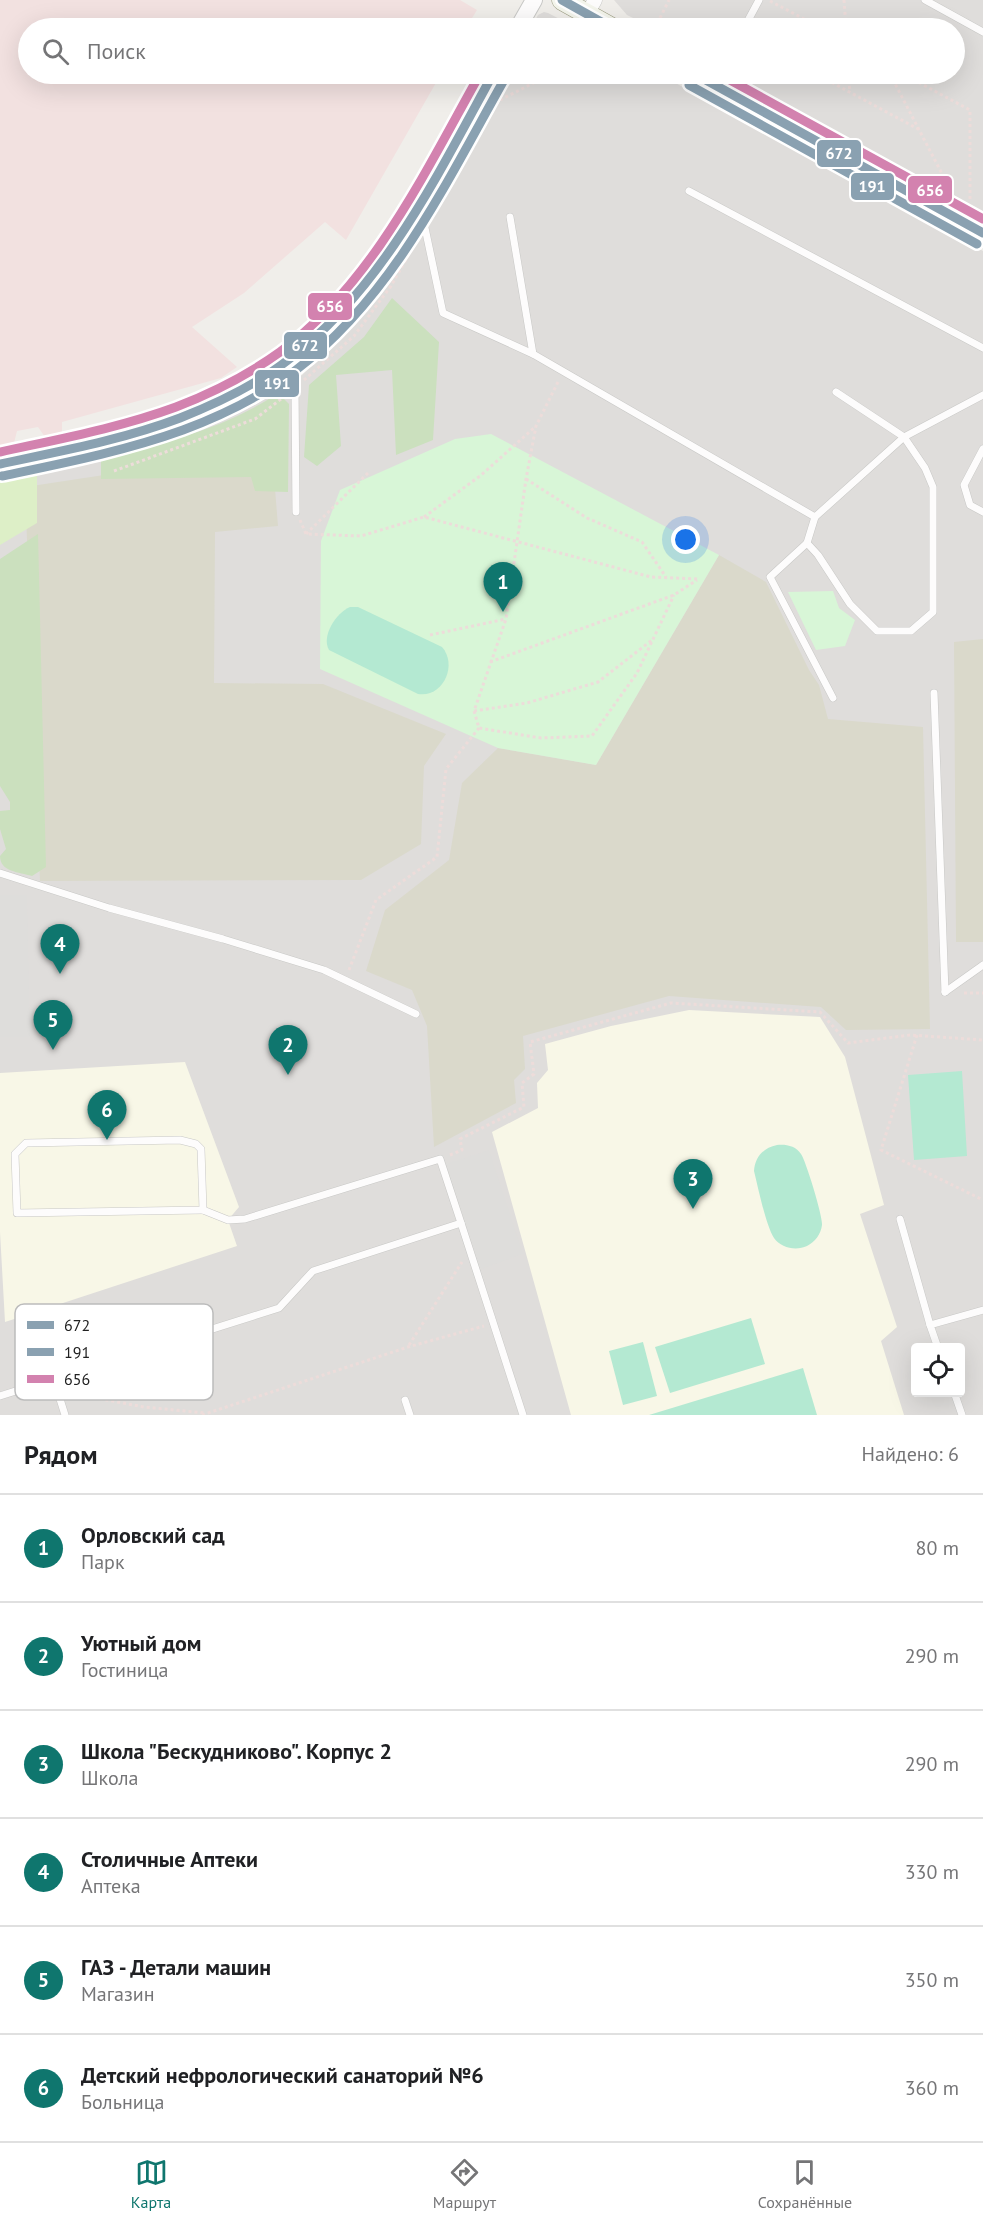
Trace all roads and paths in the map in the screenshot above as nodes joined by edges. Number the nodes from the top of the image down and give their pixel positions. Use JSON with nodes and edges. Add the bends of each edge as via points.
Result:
{"nodes":[{"id":1,"x":534,"y":0,"type":"edge"},
{"id":2,"x":562,"y":0,"type":"edge"},
{"id":3,"x":669,"y":0,"type":"edge"},
{"id":4,"x":759,"y":0,"type":"edge"},
{"id":5,"x":768,"y":0,"type":"edge"},
{"id":6,"x":844,"y":0,"type":"edge"},
{"id":7,"x":925,"y":0,"type":"edge"},
{"id":8,"x":591,"y":7,"type":"edge"},
{"id":9,"x":524,"y":18,"type":"edge"},
{"id":10,"x":602,"y":18,"type":"edge"},
{"id":11,"x":660,"y":18,"type":"dead end"},
{"id":12,"x":749,"y":18,"type":"edge"},
{"id":13,"x":802,"y":18,"type":"edge"},
{"id":14,"x":845,"y":18,"type":"edge"},
{"id":15,"x":958,"y":18,"type":"edge"},
{"id":16,"x":965,"y":22,"type":"edge"},
{"id":17,"x":983,"y":32,"type":"edge"},
{"id":18,"x":487,"y":84,"type":"edge"},
{"id":19,"x":531,"y":84,"type":"edge"},
{"id":20,"x":725,"y":84,"type":"edge"},
{"id":21,"x":835,"y":84,"type":"edge"},
{"id":22,"x":849,"y":84,"type":"edge"},
{"id":23,"x":895,"y":84,"type":"edge"},
{"id":24,"x":922,"y":84,"type":"edge"},
{"id":25,"x":850,"y":92,"type":"junction"},
{"id":26,"x":500,"y":100,"type":"dead end"},
{"id":27,"x":920,"y":130,"type":"junction"},
{"id":28,"x":689,"y":191,"type":"dead end"},
{"id":29,"x":951,"y":191,"type":"dead end"},
{"id":30,"x":970,"y":201,"type":"dead end"},
{"id":31,"x":419,"y":204,"type":"junction"},
{"id":32,"x":510,"y":217,"type":"dead end"},
{"id":33,"x":983,"y":233,"type":"edge"},
{"id":34,"x":983,"y":348,"type":"edge"},
{"id":35,"x":533,"y":354,"type":"junction"},
{"id":36,"x":288,"y":361,"type":"junction"},
{"id":37,"x":562,"y":373,"type":"junction"},
{"id":38,"x":836,"y":392,"type":"dead end"},
{"id":39,"x":983,"y":395,"type":"edge"},
{"id":40,"x":536,"y":426,"type":"junction"},
{"id":41,"x":904,"y":437,"type":"junction"},
{"id":42,"x":983,"y":449,"type":"edge"},
{"id":43,"x":0,"y":464,"type":"edge"},
{"id":44,"x":369,"y":471,"type":"dead end"},
{"id":45,"x":526,"y":478,"type":"junction"},
{"id":46,"x":296,"y":512,"type":"joint"},
{"id":47,"x":983,"y":512,"type":"edge"},
{"id":48,"x":424,"y":517,"type":"junction"},
{"id":49,"x":815,"y":517,"type":"junction"},
{"id":50,"x":306,"y":534,"type":"junction"},
{"id":51,"x":518,"y":542,"type":"junction"},
{"id":52,"x":807,"y":543,"type":"junction"},
{"id":53,"x":666,"y":578,"type":"junction"},
{"id":54,"x":674,"y":595,"type":"junction"},
{"id":55,"x":506,"y":619,"type":"junction"},
{"id":56,"x":430,"y":635,"type":"dead end"},
{"id":57,"x":653,"y":639,"type":"junction"},
{"id":58,"x":490,"y":662,"type":"junction"},
{"id":59,"x":934,"y":693,"type":"dead end"},
{"id":60,"x":833,"y":698,"type":"dead end"},
{"id":61,"x":474,"y":711,"type":"junction"},
{"id":62,"x":479,"y":728,"type":"junction"},
{"id":63,"x":0,"y":873,"type":"edge"},
{"id":64,"x":983,"y":965,"type":"edge"},
{"id":65,"x":346,"y":980,"type":"junction"},
{"id":66,"x":416,"y":1014,"type":"dead end"},
{"id":67,"x":917,"y":1035,"type":"junction"},
{"id":68,"x":983,"y":1040,"type":"edge"},
{"id":69,"x":440,"y":1159,"type":"junction"},
{"id":70,"x":983,"y":1200,"type":"edge"},
{"id":71,"x":203,"y":1210,"type":"junction"},
{"id":72,"x":900,"y":1218,"type":"dead end"},
{"id":73,"x":461,"y":1223,"type":"junction"},
{"id":74,"x":470,"y":1250,"type":"junction"},
{"id":75,"x":983,"y":1310,"type":"edge"},
{"id":76,"x":494,"y":1323,"type":"junction"},
{"id":77,"x":930,"y":1325,"type":"junction"},
{"id":78,"x":213,"y":1329,"type":"edge"},
{"id":79,"x":937,"y":1343,"type":"edge"},
{"id":80,"x":408,"y":1347,"type":"junction"},
{"id":81,"x":15,"y":1392,"type":"edge"},
{"id":82,"x":0,"y":1396,"type":"edge"},
{"id":83,"x":956,"y":1397,"type":"edge"},
{"id":84,"x":60,"y":1400,"type":"edge"},
{"id":85,"x":106,"y":1400,"type":"edge"},
{"id":86,"x":405,"y":1400,"type":"dead end"},
{"id":87,"x":207,"y":1413,"type":"junction"},
{"id":88,"x":65,"y":1415,"type":"edge"},
{"id":89,"x":202,"y":1415,"type":"edge"},
{"id":90,"x":410,"y":1415,"type":"edge"},
{"id":91,"x":523,"y":1415,"type":"edge"},
{"id":92,"x":962,"y":1415,"type":"edge"}],
"edges":[{"from":1,"to":9,"type":"street"},
{"from":2,"to":8,"type":"main road"},
{"from":3,"to":11,"type":"path"},
{"from":4,"to":12,"type":"lane"},
{"from":5,"to":13,"type":"path"},
{"from":6,"to":14,"type":"path"},
{"from":7,"to":15,"type":"lane"},
{"from":8,"to":10,"type":"main road"},
{"from":16,"to":17,"type":"lane"},
{"from":18,"to":31,"type":"street"},
{"from":19,"to":26,"type":"path"},
{"from":20,"to":33,"type":"main road"},
{"from":21,"to":25,"type":"path"},
{"from":22,"to":25,"type":"path"},
{"from":23,"to":27,"type":"path"},
{"from":24,"to":30,"type":"path","via":[[970,110]]},
{"from":25,"to":27,"type":"path"},
{"from":27,"to":29,"type":"path"},
{"from":28,"to":34,"type":"lane"},
{"from":31,"to":35,"type":"lane","via":[[443,313]]},
{"from":31,"to":36,"type":"street","via":[[349,304]]},
{"from":32,"to":35,"type":"lane"},
{"from":35,"to":37,"type":"lane"},
{"from":36,"to":43,"type":"street","via":[[229,397],[164,424]]},
{"from":36,"to":46,"type":"lane","via":[[295,388]]},
{"from":37,"to":40,"type":"path"},
{"from":37,"to":49,"type":"lane"},
{"from":38,"to":41,"type":"lane"},
{"from":39,"to":41,"type":"lane"},
{"from":40,"to":45,"type":"path"},
{"from":40,"to":48,"type":"path","via":[[480,476]]},
{"from":41,"to":49,"type":"lane"},
{"from":41,"to":52,"type":"lane","via":[[933,487],[933,612],[911,631],[877,631],[850,604]]},
{"from":42,"to":47,"type":"lane","via":[[964,485],[970,505]]},
{"from":44,"to":50,"type":"path"},
{"from":45,"to":51,"type":"path"},
{"from":45,"to":53,"type":"path","via":[[587,518],[642,542]]},
{"from":46,"to":50,"type":"path"},
{"from":48,"to":50,"type":"path","via":[[361,536]]},
{"from":48,"to":51,"type":"path"},
{"from":49,"to":52,"type":"lane"},
{"from":51,"to":53,"type":"path"},
{"from":51,"to":55,"type":"path"},
{"from":52,"to":60,"type":"lane","via":[[770,578]]},
{"from":53,"to":54,"type":"path","via":[[699,579]]},
{"from":54,"to":57,"type":"path"},
{"from":54,"to":58,"type":"path"},
{"from":55,"to":56,"type":"path"},
{"from":55,"to":58,"type":"path"},
{"from":57,"to":61,"type":"path","via":[[598,682],[527,703]]},
{"from":57,"to":62,"type":"path","via":[[637,673],[592,736],[541,738]]},
{"from":58,"to":61,"type":"path"},
{"from":59,"to":64,"type":"lane","via":[[945,992]]},
{"from":61,"to":62,"type":"path"},
{"from":62,"to":65,"type":"path","via":[[446,769],[437,857],[376,900]]},
{"from":63,"to":65,"type":"lane"},
{"from":65,"to":66,"type":"lane"},
{"from":67,"to":68,"type":"path"},
{"from":67,"to":69,"type":"path","via":[[848,1043],[820,1012],[671,1003],[530,1042],[534,1074],[522,1083],[524,1107],[460,1139],[462,1150]]},
{"from":67,"to":70,"type":"path","via":[[881,1150]]},
{"from":69,"to":71,"type":"lane","via":[[245,1219],[228,1220]]},
{"from":69,"to":73,"type":"lane"},
{"from":71,"to":71,"type":"lane","via":[[203,1167],[201,1149],[196,1144],[180,1140],[27,1143],[15,1154],[17,1213]]},
{"from":72,"to":77,"type":"lane"},
{"from":73,"to":74,"type":"lane"},
{"from":73,"to":78,"type":"lane","via":[[313,1271],[279,1308]]},
{"from":74,"to":76,"type":"lane"},
{"from":74,"to":80,"type":"path"},
{"from":75,"to":77,"type":"lane"},
{"from":76,"to":80,"type":"path"},
{"from":76,"to":91,"type":"lane"},
{"from":77,"to":79,"type":"lane"},
{"from":80,"to":87,"type":"path"},
{"from":81,"to":82,"type":"lane"},
{"from":83,"to":92,"type":"lane"},
{"from":84,"to":88,"type":"lane"},
{"from":85,"to":87,"type":"path"},
{"from":86,"to":90,"type":"lane"},
{"from":87,"to":89,"type":"path"}]}
